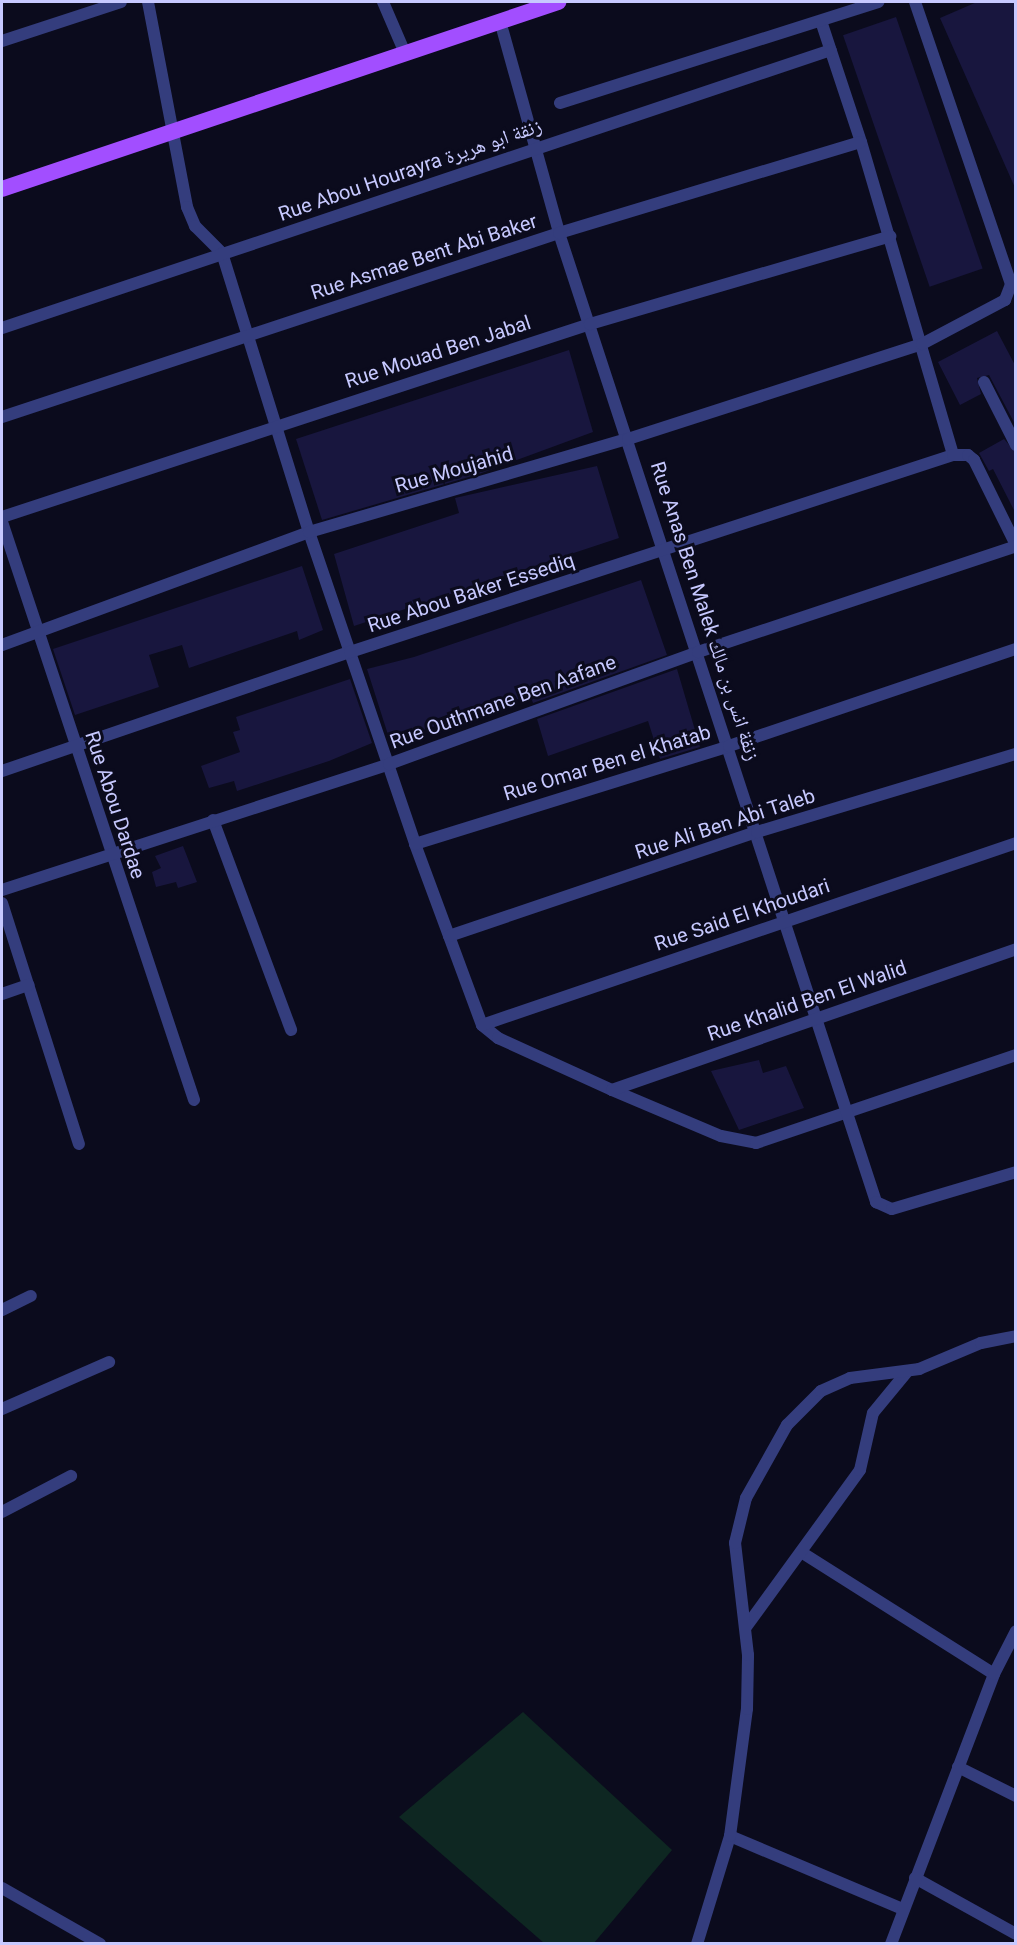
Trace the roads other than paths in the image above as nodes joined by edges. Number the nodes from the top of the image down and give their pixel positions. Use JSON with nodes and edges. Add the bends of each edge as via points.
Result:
{"nodes":[{"id":1,"x":121,"y":2,"type":"edge"},
{"id":2,"x":148,"y":2,"type":"edge"},
{"id":3,"x":383,"y":2,"type":"edge"},
{"id":4,"x":558,"y":2,"type":"edge"},
{"id":5,"x":878,"y":2,"type":"edge"},
{"id":6,"x":915,"y":2,"type":"edge"},
{"id":7,"x":500,"y":21,"type":"junction"},
{"id":8,"x":821,"y":21,"type":"junction"},
{"id":9,"x":2,"y":41,"type":"edge"},
{"id":10,"x":831,"y":50,"type":"junction"},
{"id":11,"x":405,"y":53,"type":"junction"},
{"id":12,"x":560,"y":104,"type":"dead end"},
{"id":13,"x":173,"y":131,"type":"junction"},
{"id":14,"x":861,"y":142,"type":"junction"},
{"id":15,"x":536,"y":148,"type":"junction"},
{"id":16,"x":2,"y":189,"type":"edge"},
{"id":17,"x":560,"y":232,"type":"junction"},
{"id":18,"x":890,"y":236,"type":"junction"},
{"id":19,"x":222,"y":253,"type":"junction"},
{"id":20,"x":590,"y":324,"type":"junction"},
{"id":21,"x":2,"y":328,"type":"edge"},
{"id":22,"x":249,"y":335,"type":"junction"},
{"id":23,"x":922,"y":344,"type":"junction"},
{"id":24,"x":984,"y":382,"type":"dead end"},
{"id":25,"x":2,"y":417,"type":"edge"},
{"id":26,"x":276,"y":425,"type":"junction"},
{"id":27,"x":628,"y":439,"type":"junction"},
{"id":28,"x":1016,"y":445,"type":"edge"},
{"id":29,"x":953,"y":455,"type":"junction"},
{"id":30,"x":2,"y":517,"type":"edge"},
{"id":31,"x":2,"y":522,"type":"edge"},
{"id":32,"x":309,"y":532,"type":"junction"},
{"id":33,"x":1016,"y":545,"type":"edge"},
{"id":34,"x":665,"y":551,"type":"junction"},
{"id":35,"x":39,"y":633,"type":"junction"},
{"id":36,"x":2,"y":645,"type":"edge"},
{"id":37,"x":1016,"y":649,"type":"edge"},
{"id":38,"x":350,"y":652,"type":"junction"},
{"id":39,"x":698,"y":652,"type":"junction"},
{"id":40,"x":729,"y":746,"type":"junction"},
{"id":41,"x":76,"y":748,"type":"junction"},
{"id":42,"x":1016,"y":754,"type":"edge"},
{"id":43,"x":389,"y":764,"type":"junction"},
{"id":44,"x":2,"y":771,"type":"edge"},
{"id":45,"x":213,"y":820,"type":"junction"},
{"id":46,"x":758,"y":832,"type":"junction"},
{"id":47,"x":1016,"y":843,"type":"edge"},
{"id":48,"x":415,"y":844,"type":"junction"},
{"id":49,"x":111,"y":854,"type":"junction"},
{"id":50,"x":2,"y":890,"type":"edge"},
{"id":51,"x":2,"y":903,"type":"edge"},
{"id":52,"x":786,"y":921,"type":"junction"},
{"id":53,"x":448,"y":936,"type":"junction"},
{"id":54,"x":1016,"y":949,"type":"edge"},
{"id":55,"x":28,"y":985,"type":"junction"},
{"id":56,"x":2,"y":994,"type":"edge"},
{"id":57,"x":818,"y":1017,"type":"junction"},
{"id":58,"x":482,"y":1025,"type":"junction"},
{"id":59,"x":291,"y":1030,"type":"dead end"},
{"id":60,"x":1016,"y":1055,"type":"edge"},
{"id":61,"x":612,"y":1090,"type":"junction"},
{"id":62,"x":194,"y":1100,"type":"dead end"},
{"id":63,"x":849,"y":1112,"type":"junction"},
{"id":64,"x":79,"y":1144,"type":"dead end"},
{"id":65,"x":1016,"y":1172,"type":"edge"},
{"id":66,"x":31,"y":1296,"type":"dead end"},
{"id":67,"x":2,"y":1310,"type":"edge"},
{"id":68,"x":1016,"y":1336,"type":"edge"},
{"id":69,"x":109,"y":1362,"type":"dead end"},
{"id":70,"x":906,"y":1372,"type":"junction"},
{"id":71,"x":2,"y":1409,"type":"edge"},
{"id":72,"x":71,"y":1476,"type":"dead end"},
{"id":73,"x":2,"y":1512,"type":"edge"},
{"id":74,"x":801,"y":1552,"type":"junction"},
{"id":75,"x":746,"y":1627,"type":"junction"},
{"id":76,"x":1016,"y":1631,"type":"edge"},
{"id":77,"x":994,"y":1674,"type":"junction"},
{"id":78,"x":958,"y":1767,"type":"junction"},
{"id":79,"x":1016,"y":1796,"type":"edge"},
{"id":80,"x":730,"y":1836,"type":"junction"},
{"id":81,"x":915,"y":1878,"type":"junction"},
{"id":82,"x":2,"y":1888,"type":"edge"},
{"id":83,"x":903,"y":1909,"type":"junction"},
{"id":84,"x":1016,"y":1934,"type":"edge"},
{"id":85,"x":100,"y":1944,"type":"edge"},
{"id":86,"x":697,"y":1944,"type":"edge"},
{"id":87,"x":891,"y":1944,"type":"edge"}],
"edges":[{"from":1,"to":9,"type":"street"},
{"from":2,"to":13,"type":"street"},
{"from":3,"to":11,"type":"street"},
{"from":4,"to":7,"type":"main road"},
{"from":5,"to":8,"type":"street"},
{"from":6,"to":23,"type":"street","name":"Rue Moujahid","via":[[1012,288],[1005,300]]},
{"from":7,"to":11,"type":"main road"},
{"from":7,"to":15,"type":"street","name":"Rue Anas Ben Malek زنقة انس بن مالك"},
{"from":8,"to":10,"type":"street"},
{"from":8,"to":12,"type":"street"},
{"from":10,"to":14,"type":"street"},
{"from":10,"to":15,"type":"street","name":"Rue Abou Hourayra زنقة ابو هريرة"},
{"from":11,"to":13,"type":"main road"},
{"from":13,"to":16,"type":"main road"},
{"from":13,"to":19,"type":"street","via":[[187,207],[195,225]]},
{"from":14,"to":17,"type":"street","name":"Rue Asmae Bent Abi Baker"},
{"from":14,"to":18,"type":"street"},
{"from":15,"to":17,"type":"street","name":"Rue Anas Ben Malek زنقة انس بن مالك"},
{"from":15,"to":19,"type":"street","name":"Rue Abou Hourayra زنقة ابو هريرة"},
{"from":17,"to":20,"type":"street","name":"Rue Anas Ben Malek زنقة انس بن مالك"},
{"from":17,"to":22,"type":"street","name":"Rue Asmae Bent Abi Baker"},
{"from":18,"to":20,"type":"street","name":"Rue Mouad Ben Jabal"},
{"from":18,"to":23,"type":"street"},
{"from":19,"to":21,"type":"street","name":"Rue Abou Hourayra زنقة ابو هريرة"},
{"from":19,"to":22,"type":"street"},
{"from":20,"to":26,"type":"street","name":"Rue Mouad Ben Jabal"},
{"from":20,"to":27,"type":"street","name":"Rue Anas Ben Malek زنقة انس بن مالك"},
{"from":22,"to":25,"type":"street","name":"Rue Asmae Bent Abi Baker"},
{"from":22,"to":26,"type":"street"},
{"from":23,"to":27,"type":"street","name":"Rue Moujahid"},
{"from":23,"to":29,"type":"street"},
{"from":24,"to":28,"type":"street"},
{"from":26,"to":30,"type":"street","name":"Rue Mouad Ben Jabal"},
{"from":26,"to":32,"type":"street"},
{"from":27,"to":32,"type":"street","name":"Rue Moujahid"},
{"from":27,"to":34,"type":"street","name":"Rue Anas Ben Malek زنقة انس بن مالك"},
{"from":29,"to":33,"type":"street","via":[[963,454],[974,460]]},
{"from":29,"to":34,"type":"street","name":"Rue Abou Baker Essediq"},
{"from":31,"to":35,"type":"street","name":"Rue Abou Dardae"},
{"from":32,"to":35,"type":"street","name":"Rue Moujahid"},
{"from":32,"to":38,"type":"street"},
{"from":33,"to":39,"type":"street","name":"Rue Outhmane Ben Aafane"},
{"from":34,"to":38,"type":"street","name":"Rue Abou Baker Essediq"},
{"from":34,"to":39,"type":"street","name":"Rue Anas Ben Malek زنقة انس بن مالك"},
{"from":35,"to":36,"type":"street","name":"Rue Moujahid"},
{"from":35,"to":41,"type":"street","name":"Rue Abou Dardae"},
{"from":37,"to":40,"type":"street","name":"Rue Omar Ben el Khatab"},
{"from":38,"to":41,"type":"street","name":"Rue Abou Baker Essediq"},
{"from":38,"to":43,"type":"street"},
{"from":39,"to":40,"type":"street","name":"Rue Anas Ben Malek زنقة انس بن مالك"},
{"from":39,"to":43,"type":"street","name":"Rue Outhmane Ben Aafane"},
{"from":40,"to":46,"type":"street","name":"Rue Anas Ben Malek زنقة انس بن مالك"},
{"from":40,"to":48,"type":"street","name":"Rue Omar Ben el Khatab"},
{"from":41,"to":44,"type":"street","name":"Rue Abou Baker Essediq"},
{"from":41,"to":49,"type":"street","name":"Rue Abou Dardae"},
{"from":42,"to":46,"type":"street","name":"Rue Ali Ben Abi Taleb"},
{"from":43,"to":45,"type":"street","name":"Rue Outhmane Ben Aafane"},
{"from":43,"to":48,"type":"street"},
{"from":45,"to":49,"type":"street","name":"Rue Outhmane Ben Aafane"},
{"from":45,"to":59,"type":"street"},
{"from":46,"to":52,"type":"street","name":"Rue Anas Ben Malek زنقة انس بن مالك"},
{"from":46,"to":53,"type":"street","name":"Rue Ali Ben Abi Taleb"},
{"from":47,"to":52,"type":"street","name":"Rue Said El Khoudari"},
{"from":48,"to":53,"type":"street"},
{"from":49,"to":50,"type":"street","name":"Rue Outhmane Ben Aafane"},
{"from":49,"to":62,"type":"street","name":"Rue Abou Dardae"},
{"from":51,"to":55,"type":"street"},
{"from":52,"to":57,"type":"street","name":"Rue Anas Ben Malek زنقة انس بن مالك"},
{"from":52,"to":58,"type":"street","name":"Rue Said El Khoudari"},
{"from":53,"to":58,"type":"street"},
{"from":54,"to":57,"type":"street","name":"Rue Khalid Ben El Walid"},
{"from":55,"to":56,"type":"street"},
{"from":55,"to":64,"type":"street"},
{"from":57,"to":61,"type":"street","name":"Rue Khalid Ben El Walid"},
{"from":57,"to":63,"type":"street","name":"Rue Anas Ben Malek زنقة انس بن مالك"},
{"from":58,"to":61,"type":"street","via":[[498,1038]]},
{"from":60,"to":63,"type":"street"},
{"from":61,"to":63,"type":"street","via":[[741,1142],[772,1140]]},
{"from":63,"to":65,"type":"street","name":"Rue Anas Ben Malek زنقة انس بن مالك","via":[[873,1193],[883,1208],[902,1207]]},
{"from":66,"to":67,"type":"street"},
{"from":68,"to":70,"type":"street","via":[[981,1343]]},
{"from":69,"to":71,"type":"street"},
{"from":70,"to":74,"type":"street","via":[[873,1413],[860,1470]]},
{"from":70,"to":75,"type":"street","via":[[866,1375],[835,1383],[808,1401],[787,1425],[746,1498],[737,1524],[736,1561]]},
{"from":72,"to":73,"type":"street"},
{"from":74,"to":75,"type":"street"},
{"from":74,"to":77,"type":"street"},
{"from":75,"to":80,"type":"street","via":[[747,1700]]},
{"from":76,"to":77,"type":"street"},
{"from":77,"to":78,"type":"street"},
{"from":78,"to":79,"type":"street"},
{"from":78,"to":81,"type":"street"},
{"from":80,"to":83,"type":"street"},
{"from":80,"to":86,"type":"street"},
{"from":81,"to":83,"type":"street"},
{"from":81,"to":84,"type":"street"},
{"from":82,"to":85,"type":"street"},
{"from":83,"to":87,"type":"street"}]}
